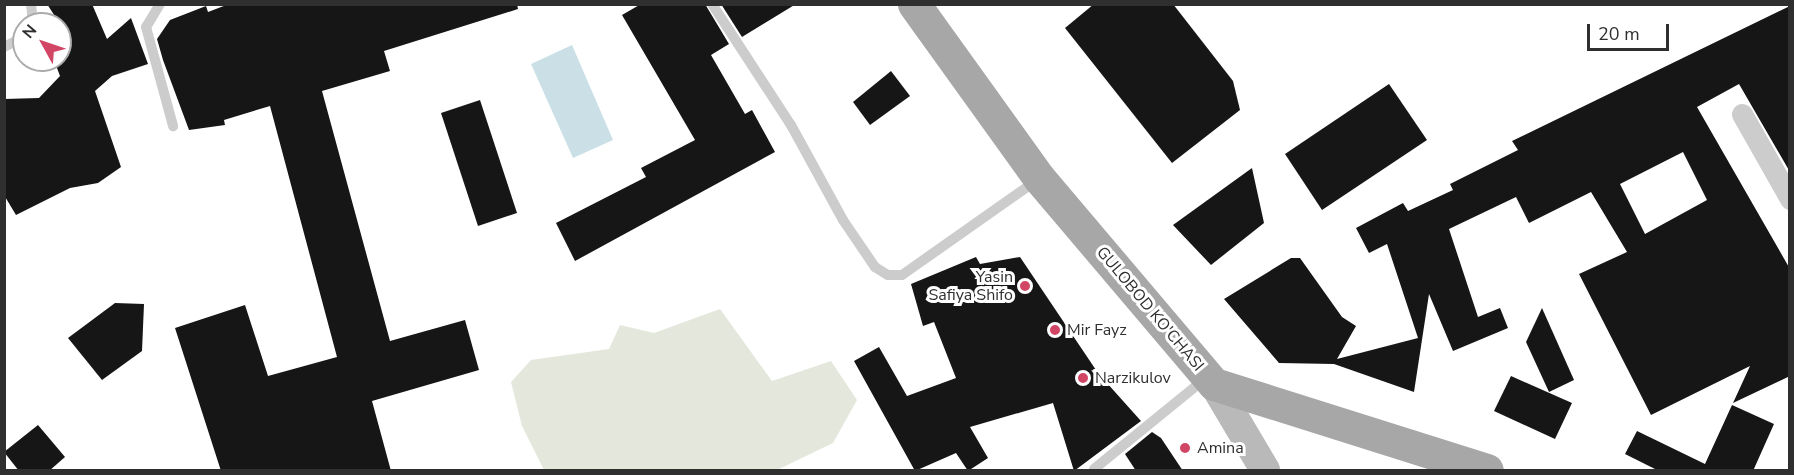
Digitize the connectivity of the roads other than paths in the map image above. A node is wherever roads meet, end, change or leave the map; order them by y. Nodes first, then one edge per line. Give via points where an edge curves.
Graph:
1 (160, 4) edge
2 (712, 4) edge
3 (914, 4) edge
4 (1742, 114) dead end
5 (173, 126) dead end
6 (1039, 178) junction
7 (1790, 199) edge
8 (1211, 380) junction
9 (1094, 469) edge
10 (1265, 471) edge
11 (1487, 471) edge

1 - 5 lane via 146,27
2 - 6 lane via 791,124 843,220 876,267 888,275 903,274
3 - 6 main road, GULOBOD KO'CHASI
4 - 7 street
6 - 8 main road, GULOBOD KO'CHASI
8 - 9 lane
8 - 10 main road
8 - 11 main road, GULOBOD KO'CHASI

